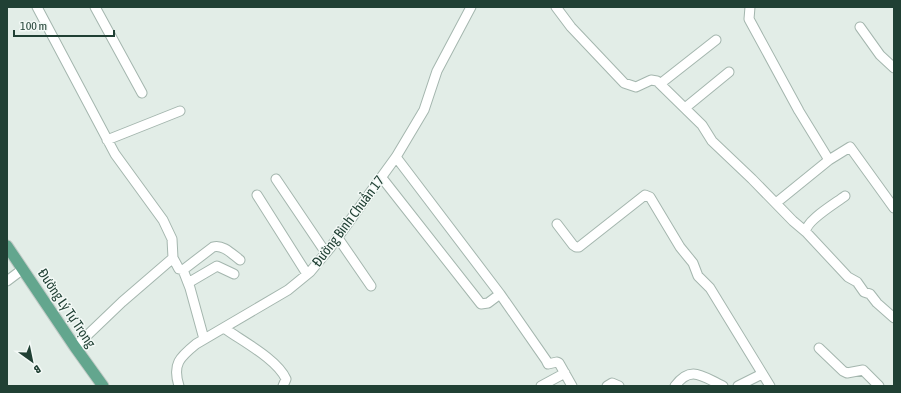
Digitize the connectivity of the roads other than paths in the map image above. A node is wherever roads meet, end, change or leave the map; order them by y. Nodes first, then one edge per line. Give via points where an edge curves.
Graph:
1 (38, 7) edge
2 (95, 7) edge
3 (472, 7) edge
4 (556, 7) edge
5 (750, 7) edge
6 (860, 27) dead end
7 (716, 40) dead end
8 (894, 68) edge
9 (729, 72) dead end
10 (660, 84) junction
11 (142, 93) dead end
12 (684, 108) junction
13 (180, 111) dead end
14 (107, 140) junction
15 (396, 157) junction
16 (830, 160) junction
17 (382, 178) junction
18 (276, 179) dead end
19 (256, 195) dead end
20 (845, 196) dead end
21 (776, 203) junction
22 (894, 208) edge
23 (556, 224) dead end
24 (806, 232) junction
25 (338, 238) junction
26 (7, 246) edge
27 (326, 253) junction
28 (174, 258) junction
29 (240, 260) dead end
30 (22, 269) junction
31 (182, 270) junction
32 (234, 274) dead end
33 (307, 274) junction
34 (7, 281) edge
35 (188, 283) junction
36 (371, 286) dead end
37 (500, 294) junction
38 (894, 318) edge
39 (224, 328) junction
40 (204, 339) junction
41 (75, 347) junction
42 (819, 348) dead end
43 (565, 373) junction
44 (762, 374) junction
45 (103, 386) edge
46 (179, 386) edge
47 (283, 386) edge
48 (541, 386) edge
49 (572, 386) edge
50 (607, 386) edge
51 (619, 386) edge
52 (675, 386) edge
53 (722, 386) edge
54 (738, 386) edge
55 (770, 386) edge
56 (879, 386) edge

1 - 14 street
2 - 11 street
3 - 15 street, Đường Bình Chuẩn 17 via 437,71 424,110
4 - 10 street via 571,27 624,83 636,87 651,80
5 - 16 street via 749,19 799,111
6 - 8 street via 880,55
7 - 10 street
9 - 12 street
10 - 12 street
12 - 21 street via 702,125 712,141
13 - 14 street
14 - 28 street via 128,174 157,209 172,239
15 - 17 street, Đường Bình Chuẩn 17
15 - 37 street
16 - 21 street
16 - 22 street via 850,146
17 - 25 street, Đường Bình Chuẩn 17
17 - 37 street via 481,304 488,303
18 - 27 street
19 - 33 street
20 - 24 street via 811,221
21 - 24 street
23 - 44 street via 573,245 579,247 644,195 650,197 680,247 693,262 698,276 707,283
24 - 38 street via 848,277 856,280 864,292 870,294
25 - 27 street, Đường Bình Chuẩn 17
25 - 36 street
26 - 30 main road, Đường Lý Tự Trọng
27 - 33 street, Đường Bình Chuẩn 17
28 - 31 street
28 - 41 street via 122,302
29 - 31 street via 217,246
30 - 34 street
30 - 41 main road, Đường Lý Tự Trọng
31 - 35 street
32 - 35 street via 217,266
33 - 39 street, Đường Bình Chuẩn 17 via 288,290
35 - 40 street
37 - 43 street via 548,364 557,362
39 - 40 street, Đường Bình Chuẩn 17
39 - 47 street via 269,359 283,372 286,379
40 - 46 street, Đường Bình Chuẩn 17 via 178,360 176,368
41 - 45 main road, Đường Lý Tự Trọng
42 - 56 street via 843,372 863,370
43 - 48 street
43 - 49 street
44 - 54 street
44 - 55 street
50 - 51 street via 612,383
52 - 53 street via 681,379 699,373

